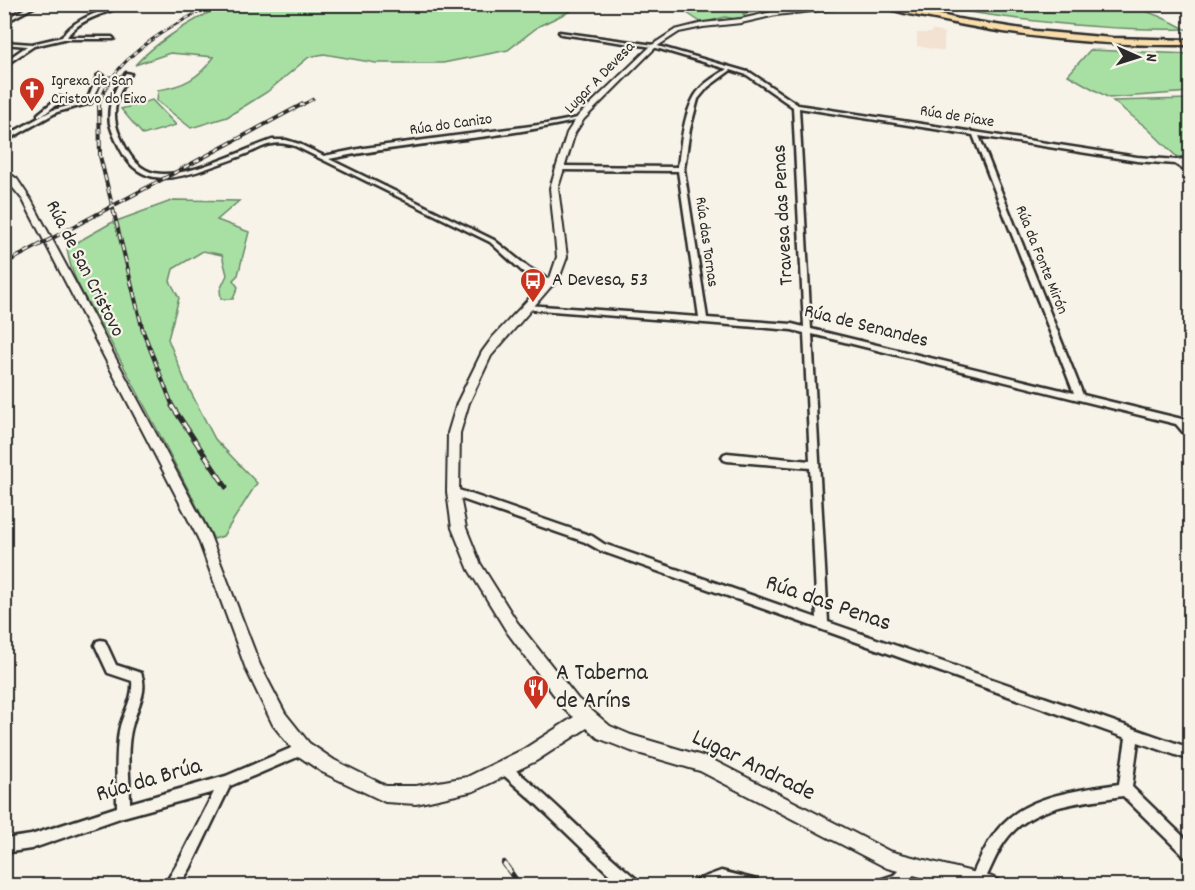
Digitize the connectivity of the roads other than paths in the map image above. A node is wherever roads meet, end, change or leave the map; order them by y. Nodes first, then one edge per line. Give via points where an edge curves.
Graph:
1 (37, 4) edge
2 (125, 4) edge
3 (874, 4) edge
4 (882, 4) edge
5 (900, 4) edge
6 (849, 6) edge
7 (4, 22) edge
8 (561, 33) dead end
9 (64, 38) junction
10 (112, 38) dead end
11 (1191, 38) edge
12 (4, 43) edge
13 (1191, 43) edge
14 (32, 45) junction
15 (654, 46) junction
16 (4, 65) edge
17 (730, 69) junction
18 (61, 98) dead end
19 (796, 106) junction
20 (582, 118) junction
21 (38, 119) junction
22 (975, 134) junction
23 (4, 140) edge
24 (324, 158) junction
25 (1191, 160) edge
26 (1177, 162) junction
27 (558, 168) junction
28 (681, 169) junction
29 (4, 172) edge
30 (1191, 172) edge
31 (550, 283) junction
32 (527, 307) junction
33 (703, 319) junction
34 (809, 331) junction
35 (1080, 397) junction
36 (1179, 421) junction
37 (1191, 424) edge
38 (1191, 435) edge
39 (727, 457) dead end
40 (815, 465) junction
41 (453, 492) junction
42 (459, 528) joint
43 (823, 625) junction
44 (101, 645) dead end
45 (586, 719) junction
46 (1133, 734) junction
47 (303, 749) junction
48 (1191, 754) edge
49 (504, 768) junction
50 (226, 782) junction
51 (1125, 789) junction
52 (123, 811) junction
53 (4, 846) edge
54 (1191, 852) edge
55 (912, 867) junction
56 (984, 883) edge
57 (171, 885) edge
58 (634, 885) edge
59 (699, 885) edge
60 (753, 885) edge
61 (881, 885) edge

1 - 7 street
2 - 9 street via 78,24
3 - 6 street, Lugar A Devesa
4 - 13 highway via 963,23 1032,33
5 - 11 highway via 1040,29
6 - 15 street, Lugar A Devesa via 703,25 677,31
8 - 15 street
9 - 10 street
9 - 14 street
12 - 14 street
14 - 16 street
15 - 17 street
15 - 20 street, Lugar A Devesa
17 - 19 street, Rúa de Piaxe via 749,74
17 - 28 street, Rúa das Tornas via 701,92 691,108
18 - 21 street
19 - 22 street, Rúa de Piaxe
19 - 34 street, Travesa das Penas
20 - 24 street, Rúa do Canizo
20 - 27 street, Lugar A Devesa via 571,133
21 - 23 street
21 - 24 street, bridge via 89,102 99,78 126,76 116,96 113,125 131,160 150,176 187,174 272,142 297,145
22 - 26 street, Rúa de Piaxe
22 - 35 street, Rúa da Fonte Mirón
24 - 31 street via 492,241 526,270
25 - 26 street, Rúa de Piaxe
26 - 30 street
27 - 28 street
27 - 31 street, Lugar A Devesa via 554,193 562,258
28 - 33 street, Rúa das Tornas
29 - 47 street, Rúa de San Cristovo via 27,200 204,537 254,669 279,719
31 - 32 street, Lugar A Devesa
32 - 33 street, Rúa de Senandes
32 - 41 street, Lugar A Devesa via 486,355 463,403 454,433
33 - 34 street, Rúa de Senandes
34 - 35 street, Rúa de Senandes
34 - 40 street, Travesa das Penas
35 - 36 street, Rúa de Senandes
36 - 37 street, Rúa de Senandes
36 - 38 street
39 - 40 street
40 - 43 street, Travesa das Penas
41 - 42 street, Lugar A Devesa
41 - 43 street, Rúa das Penas
42 - 45 street, Lugar Andrade via 474,566 498,607
43 - 46 street, Rúa das Penas
44 - 52 street via 112,669 137,677 140,685 125,730
45 - 49 street, Rúa de San Cristovo
45 - 55 street, Lugar Andrade via 623,740 703,764 875,854
46 - 48 street, Rúa das Penas
46 - 51 street
47 - 49 street, Rúa de San Cristovo via 385,794 416,795 468,784
47 - 50 street, Rúa da Brúa
49 - 58 street via 604,863
50 - 52 street, Rúa da Brúa
50 - 57 street
51 - 54 street
51 - 56 street via 1062,801 1018,819 1005,831
52 - 53 street, Rúa da Brúa via 32,842
55 - 56 street, Lugar Andrade
55 - 61 street via 898,880
59 - 60 street via 722,878

